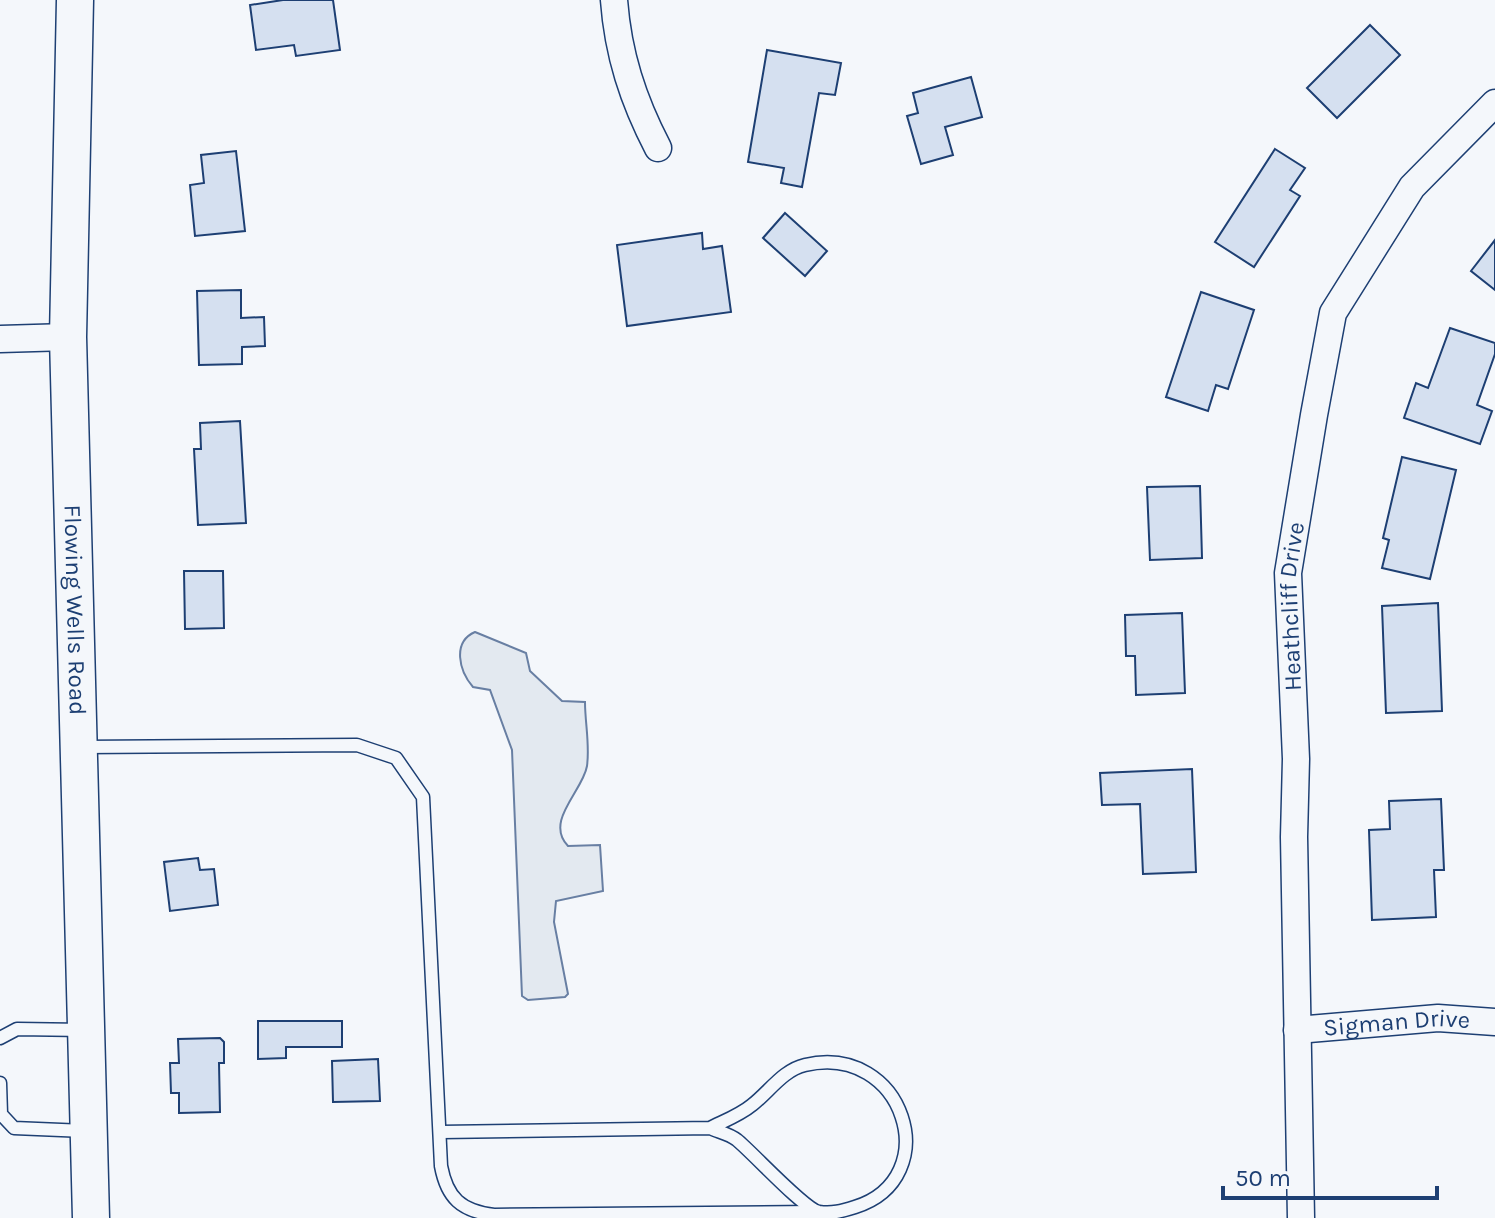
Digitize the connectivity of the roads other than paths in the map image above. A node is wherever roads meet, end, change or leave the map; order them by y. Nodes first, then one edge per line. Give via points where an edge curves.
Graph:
1 (75, 0) edge
2 (614, 0) edge
3 (1495, 103) edge
4 (658, 148) dead end
5 (68, 337) junction
6 (0, 339) edge
7 (79, 747) junction
8 (1495, 1022) edge
9 (88, 1030) junction
10 (1297, 1030) junction
11 (0, 1038) edge
12 (0, 1083) edge
13 (710, 1128) junction
14 (88, 1131) junction
15 (441, 1132) junction
16 (815, 1215) edge
17 (91, 1218) edge
18 (1301, 1218) edge

1 - 5 main road, Flowing Wells Road
2 - 4 street via 617,42 637,107
3 - 10 street, Heathcliff Drive via 1412,187 1333,313 1288,573 1296,759
5 - 6 street
5 - 7 main road, Flowing Wells Road
7 - 9 main road, Flowing Wells Road
7 - 15 lane via 357,745 396,758 423,797
8 - 10 street, Sigman Drive via 1438,1018
9 - 11 lane via 17,1029
9 - 14 main road, Flowing Wells Road
10 - 18 street, Heathcliff Drive
12 - 14 lane via 1,1114 14,1128
13 - 15 lane
13 - 16 lane via 735,1138
13 - 16 lane via 753,1105 776,1081 803,1065 842,1063 884,1084 905,1133 905,1157 893,1180 871,1202
14 - 17 main road, Flowing Wells Road
15 - 16 lane via 446,1189 459,1205 477,1213

